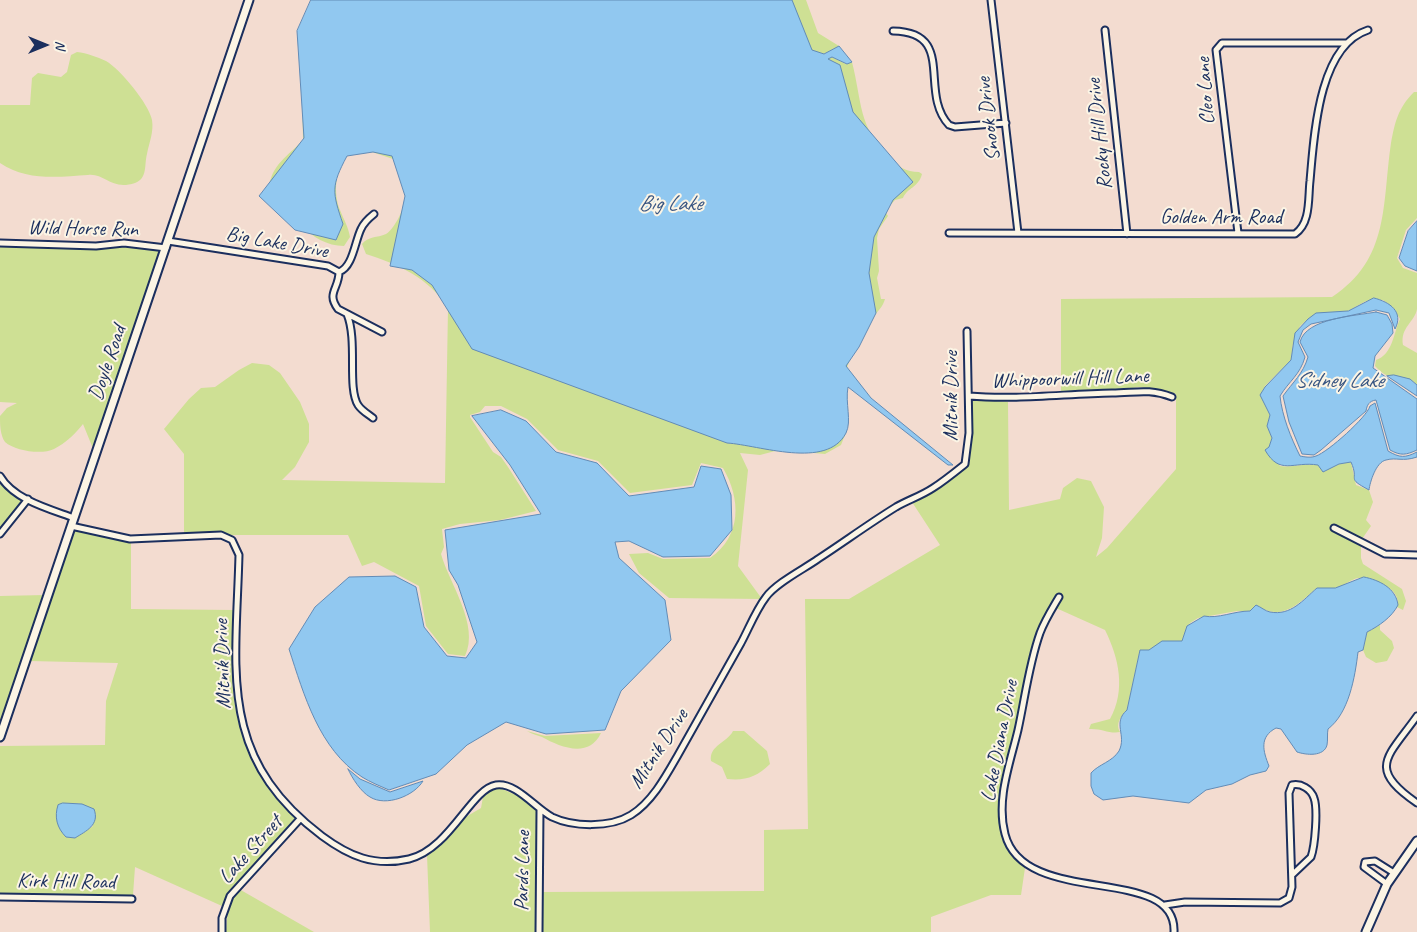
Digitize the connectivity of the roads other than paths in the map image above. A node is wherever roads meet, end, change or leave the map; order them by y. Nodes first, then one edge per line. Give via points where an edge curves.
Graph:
1 (249, 0) edge
2 (991, 0) edge
3 (1104, 30) dead end
4 (1368, 30) dead end
5 (893, 31) dead end
6 (1347, 43) junction
7 (1006, 124) junction
8 (374, 214) dead end
9 (949, 233) dead end
10 (1018, 233) junction
11 (1238, 233) junction
12 (1127, 234) junction
13 (0, 243) edge
14 (167, 245) junction
15 (339, 272) junction
16 (347, 314) junction
17 (382, 332) dead end
18 (967, 332) dead end
19 (969, 396) junction
20 (1172, 397) dead end
21 (373, 418) dead end
22 (0, 476) edge
23 (28, 499) junction
24 (74, 518) junction
25 (72, 526) junction
26 (1334, 528) dead end
27 (0, 534) edge
28 (1417, 555) edge
29 (1059, 596) dead end
30 (1417, 716) edge
31 (0, 737) edge
32 (1417, 803) edge
33 (540, 810) junction
34 (300, 819) junction
35 (1417, 841) edge
36 (1394, 873) junction
37 (1292, 875) junction
38 (1387, 884) junction
39 (0, 897) edge
40 (132, 899) dead end
41 (1165, 905) junction
42 (222, 932) edge
43 (539, 932) edge
44 (1174, 932) edge
45 (1366, 932) edge

1 - 14 main road, Doyle Road
2 - 7 street, Snook Drive
3 - 12 street, Rocky Hill Drive
4 - 6 street, Golden Arm Road
5 - 7 street via 907,31 922,37 929,45 938,108 949,125
6 - 11 street, Golden Arm Road via 1335,60 1316,121 1307,213 1302,230 1295,234
6 - 11 street, Cleo Lane via 1222,43 1216,50
7 - 10 street, Snook Drive
8 - 15 street, Big Lake Drive via 362,226 345,269
9 - 10 street, Golden Arm Road
10 - 12 street, Golden Arm Road
11 - 12 street, Golden Arm Road
13 - 14 street, Wild Horse Run
14 - 15 street, Big Lake Drive via 328,266
14 - 24 main road, Doyle Road
15 - 16 street via 332,299 338,309
16 - 17 street
16 - 21 street via 353,331 354,394 362,410
18 - 19 street, Mitnik Drive
19 - 20 street, Whippoorwill Hill Lane via 1007,399 1138,390
19 - 33 street, Mitnik Drive via 969,441 965,464 931,490 897,507 767,595 663,781 639,809 630,816 597,824 564,821
22 - 23 street via 4,483
23 - 24 street
23 - 27 street
24 - 25 main road, Doyle Road
25 - 31 main road, Doyle Road
25 - 34 street, Mitnik Drive via 130,539 221,535 232,540 239,555 236,676 240,715 245,735 268,781
26 - 28 street via 1386,554
29 - 41 street, Lake Diana Drive via 1039,635 1002,796 1006,835 1026,864 1049,876 1147,895
30 - 32 street via 1387,760 1386,770 1391,782
33 - 34 street, Mitnik Drive via 514,790 496,785 478,797 442,841 420,856 389,862 365,861 353,856
33 - 43 street, Pards Lane
34 - 42 street, Lake Street via 230,896 222,918
35 - 36 main road
36 - 38 main road
36 - 38 street via 1375,861 1364,862 1367,871
37 - 37 street via 1289,793 1295,784 1307,788 1312,794 1315,813 1312,854
37 - 41 street via 1291,895 1280,902
38 - 45 main road
39 - 40 street, Kirk Hill Road
41 - 44 street via 1172,915

